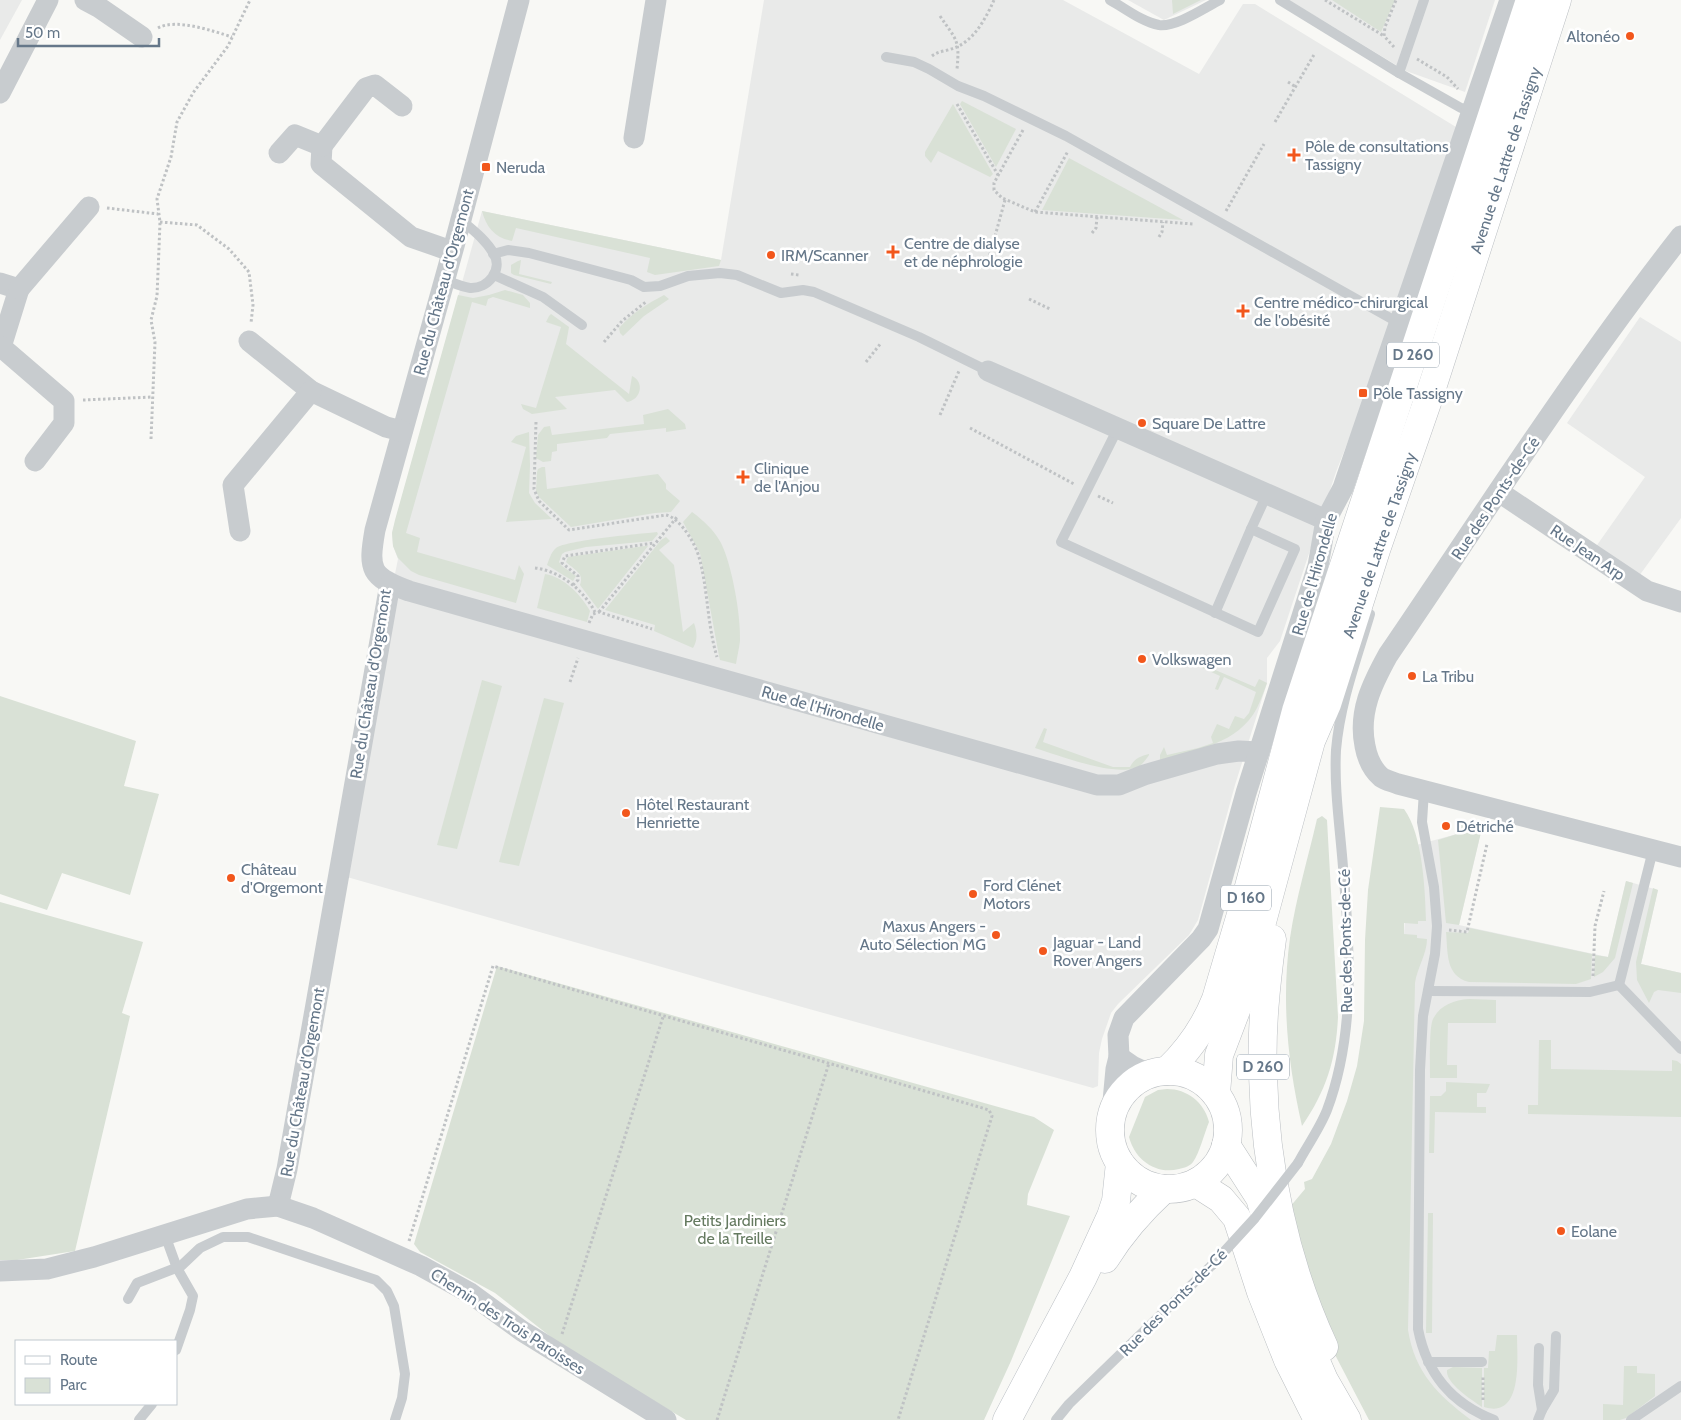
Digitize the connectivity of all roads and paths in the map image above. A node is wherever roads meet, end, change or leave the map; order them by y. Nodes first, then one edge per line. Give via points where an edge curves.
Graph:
1 (48, 0) edge
2 (85, 0) edge
3 (250, 0) edge
4 (519, 0) edge
5 (656, 0) edge
6 (994, 0) edge
7 (1220, 0) edge
8 (1280, 0) edge
9 (1325, 0) edge
10 (1424, 0) edge
11 (1510, 0) edge
12 (1530, 0) edge
13 (1557, 0) edge
14 (1116, 1) edge
15 (940, 16) dead end
16 (1384, 36) dead end
17 (142, 37) joint
18 (232, 37) junction
19 (958, 46) junction
20 (1315, 53) dead end
21 (886, 57) dead end
22 (930, 58) dead end
23 (956, 73) dead end
24 (1399, 73) junction
25 (1288, 82) dead end
26 (1296, 86) junction
27 (0, 93) edge
28 (957, 104) dead end
29 (402, 106) dead end
30 (1472, 110) junction
31 (1275, 122) dead end
32 (1025, 128) dead end
33 (634, 138) dead end
34 (1264, 144) dead end
35 (322, 146) junction
36 (1068, 151) dead end
37 (279, 153) dead end
38 (1339, 174) dead end
39 (998, 176) junction
40 (1344, 176) dead end
41 (1005, 200) junction
42 (89, 207) joint
43 (1035, 212) junction
44 (1224, 213) dead end
45 (158, 214) junction
46 (1097, 217) junction
47 (460, 219) junction
48 (160, 222) junction
49 (1163, 222) junction
50 (1194, 224) dead end
51 (1092, 233) dead end
52 (1159, 236) dead end
53 (1681, 236) edge
54 (451, 251) junction
55 (494, 254) junction
56 (987, 265) dead end
57 (494, 276) junction
58 (443, 279) junction
59 (10, 286) edge
60 (652, 299) dead end
61 (1029, 299) dead end
62 (1050, 309) dead end
63 (1399, 323) junction
64 (582, 324) dead end
65 (249, 341) joint
66 (604, 342) dead end
67 (881, 343) dead end
68 (1, 347) edge
69 (964, 359) junction
70 (866, 362) dead end
71 (988, 371) joint
72 (311, 391) junction
73 (152, 397) junction
74 (1429, 397) junction
75 (64, 401) junction
76 (940, 415) dead end
77 (536, 422) dead end
78 (970, 428) dead end
79 (1118, 428) junction
80 (402, 431) junction
81 (150, 439) dead end
82 (35, 461) dead end
83 (1087, 490) junction
84 (1499, 492) junction
85 (1267, 494) junction
86 (1113, 503) dead end
87 (676, 518) junction
88 (1326, 520) junction
89 (240, 530) dead end
90 (1251, 530) junction
91 (654, 543) junction
92 (1388, 549) dead end
93 (536, 568) dead end
94 (390, 584) junction
95 (573, 585) junction
96 (1681, 602) edge
97 (1372, 606) dead end
98 (597, 612) junction
99 (1215, 613) junction
100 (586, 628) dead end
101 (652, 629) dead end
102 (581, 650) dead end
103 (719, 666) dead end
104 (570, 682) dead end
105 (1327, 704) junction
106 (1296, 711) joint
107 (1259, 752) junction
108 (1424, 792) junction
109 (1487, 844) dead end
110 (1653, 850) junction
111 (1681, 857) edge
112 (1604, 891) dead end
113 (1436, 928) junction
114 (1619, 985) junction
115 (1428, 991) junction
116 (1593, 991) junction
117 (663, 1017) junction
118 (1681, 1049) edge
119 (1119, 1056) junction
120 (829, 1063) junction
121 (1158, 1072) junction
122 (1216, 1094) junction
123 (1112, 1112) junction
124 (1226, 1145) junction
125 (1120, 1163) junction
126 (1196, 1183) junction
127 (1164, 1189) junction
128 (278, 1206) junction
129 (165, 1235) junction
130 (404, 1258) junction
131 (178, 1268) junction
132 (0, 1270) edge
133 (128, 1299) dead end
134 (1556, 1336) dead end
135 (178, 1344) edge
136 (1539, 1348) dead end
137 (554, 1351) junction
138 (1428, 1362) junction
139 (1482, 1362) joint
140 (1681, 1386) edge
141 (151, 1405) edge
142 (1542, 1410) junction
143 (1483, 1415) junction
144 (139, 1420) edge
145 (395, 1420) edge
146 (666, 1420) edge
147 (717, 1420) edge
148 (898, 1420) edge
149 (1007, 1420) edge
150 (1015, 1420) edge
151 (1056, 1420) edge
152 (1318, 1420) edge
153 (1347, 1420) edge
154 (1360, 1420) edge
155 (1494, 1420) edge
156 (1538, 1420) edge
157 (1632, 1420) edge

1 - 27 street
2 - 17 street
3 - 18 path
4 - 47 street, Rue du Château d'Orgemont
5 - 33 street
6 - 19 path via 982,25
7 - 14 lane via 1166,25 1149,22
8 - 24 lane
9 - 16 path
10 - 24 lane
11 - 30 street, Rue de l'Hirondelle
12 - 106 main road, Avenue de Lattre de Tassigny / D 260
13 - 74 main road, Avenue de Lattre de Tassigny / D 260
15 - 19 path
17 - 18 path via 164,24 196,26
18 - 45 path via 177,122 171,157 157,199
19 - 22 path via 935,53
19 - 23 path
20 - 26 path
21 - 63 lane via 922,66 1066,136
24 - 30 lane via 1461,108
25 - 26 path
26 - 31 path
28 - 39 path
29 - 35 street via 375,85 366,88
30 - 63 street, Rue de l'Hirondelle
32 - 39 path
34 - 44 path
35 - 37 street via 295,135
35 - 54 street via 321,164 411,237
36 - 43 path
38 - 40 path
39 - 41 path via 993,187
41 - 43 path
41 - 56 path
42 - 45 path
42 - 59 street
43 - 46 path
45 - 48 path
46 - 49 path
46 - 51 path
47 - 54 street, Rue du Château d'Orgemont
47 - 55 lane via 481,237
48 - 65 path via 197,225 229,249 249,272 253,305
48 - 73 path via 157,296 151,320 155,342
49 - 50 path
49 - 52 path
53 - 84 street, Rue des Ponts-de-Cé via 1626,307
54 - 58 street, Rue du Château d'Orgemont
55 - 57 lane via 498,263
55 - 69 lane via 508,250 529,253 631,280 644,287 660,286 688,276 737,275 781,293 803,290 828,297
57 - 58 lane via 488,283 470,288
57 - 64 lane via 544,297
58 - 80 street, Rue du Château d'Orgemont
59 - 68 street
60 - 66 path via 622,321
61 - 62 path
63 - 88 street, Rue de l'Hirondelle via 1344,488
65 - 72 street
67 - 70 path
68 - 75 street
69 - 71 lane
69 - 76 path
71 - 79 street
72 - 80 street via 386,428
72 - 89 street via 232,485
73 - 75 path
73 - 81 path
74 - 92 lane
74 - 105 main road, Avenue de Lattre de Tassigny / D 260
75 - 82 street via 64,423
77 - 87 path via 534,489 539,501 569,530 650,516
78 - 83 path
79 - 83 lane
79 - 85 street
80 - 94 street, Rue du Château d'Orgemont via 371,550 374,570
83 - 86 path
83 - 99 lane via 1061,542
84 - 96 street, Rue Jean Arp via 1647,591
84 - 108 street, Rue des Ponts-de-Cé via 1388,655 1366,704 1362,732 1368,759 1381,777
85 - 88 street
85 - 90 lane
87 - 91 path
87 - 103 path via 698,556
88 - 107 street, Rue de l'Hirondelle via 1318,566
90 - 99 lane
90 - 99 lane via 1294,549 1258,632
91 - 95 path via 565,556 562,563 578,576
91 - 98 path
93 - 95 path via 549,570
94 - 107 street, Rue de l'Hirondelle via 1097,785 1120,785 1223,753
94 - 128 street, Rue du Château d'Orgemont via 289,1160
95 - 98 path
97 - 151 lane, Rue des Ponts-de-Cé, bridge via 1342,712 1336,750 1349,990 1346,1034 1327,1111 1298,1163 1255,1218
98 - 100 path
98 - 101 path
102 - 104 path
105 - 122 main road, Avenue de Lattre de Tassigny / D 260 via 1311,741 1243,992 1219,1055
105 - 154 main road, D 260 via 1321,745 1274,928 1266,993 1262,1074 1270,1157 1289,1248 1319,1336
106 - 121 main road, D 160 via 1216,999 1199,1033 1181,1058
107 - 119 street, Rue de l'Hirondelle via 1208,929 1124,1018 1118,1035
108 - 110 street
108 - 113 lane via 1422,822 1434,887
109 - 113 path via 1467,932
110 - 111 street
110 - 114 lane
112 - 116 path via 1595,926
113 - 115 lane
114 - 116 lane
114 - 118 lane
115 - 116 lane
115 - 138 lane via 1420,1070 1418,1329
117 - 120 path
117 - 130 path via 493,966
117 - 137 path via 566,1326
119 - 121 street via 1132,1066
119 - 123 street, Rue de l'Hirondelle
120 - 147 path
120 - 148 path via 989,1110 992,1116
121 - 122 main road via 1181,1072 1194,1076
121 - 123 main road via 1132,1083
122 - 124 main road via 1227,1118
123 - 125 main road via 1110,1136
124 - 126 main road via 1213,1170
124 - 153 main road via 1260,1198 1292,1306 1324,1380
125 - 127 main road via 1142,1183
125 - 149 main road via 1111,1216 1083,1277
126 - 127 main road via 1184,1188
126 - 152 main road via 1221,1199 1237,1218 1288,1360
127 - 150 main road via 1133,1220 1107,1256
128 - 129 street, Chemin des Trois Paroisses via 247,1209
128 - 130 street, Chemin des Trois Paroisses
129 - 131 lane
129 - 132 street, Chemin des Trois Paroisses via 47,1269
130 - 137 street, Chemin des Trois Paroisses via 470,1293
131 - 133 lane via 137,1283
131 - 135 lane via 193,1296
131 - 145 lane via 200,1248 223,1237 248,1237 376,1280 387,1291 394,1306 405,1374
134 - 142 lane via 1554,1390
136 - 142 lane via 1538,1385
137 - 146 street, Chemin des Trois Paroisses
138 - 139 lane
138 - 143 lane via 1450,1393
139 - 143 path
140 - 157 lane
141 - 144 lane
142 - 156 lane
143 - 155 lane

